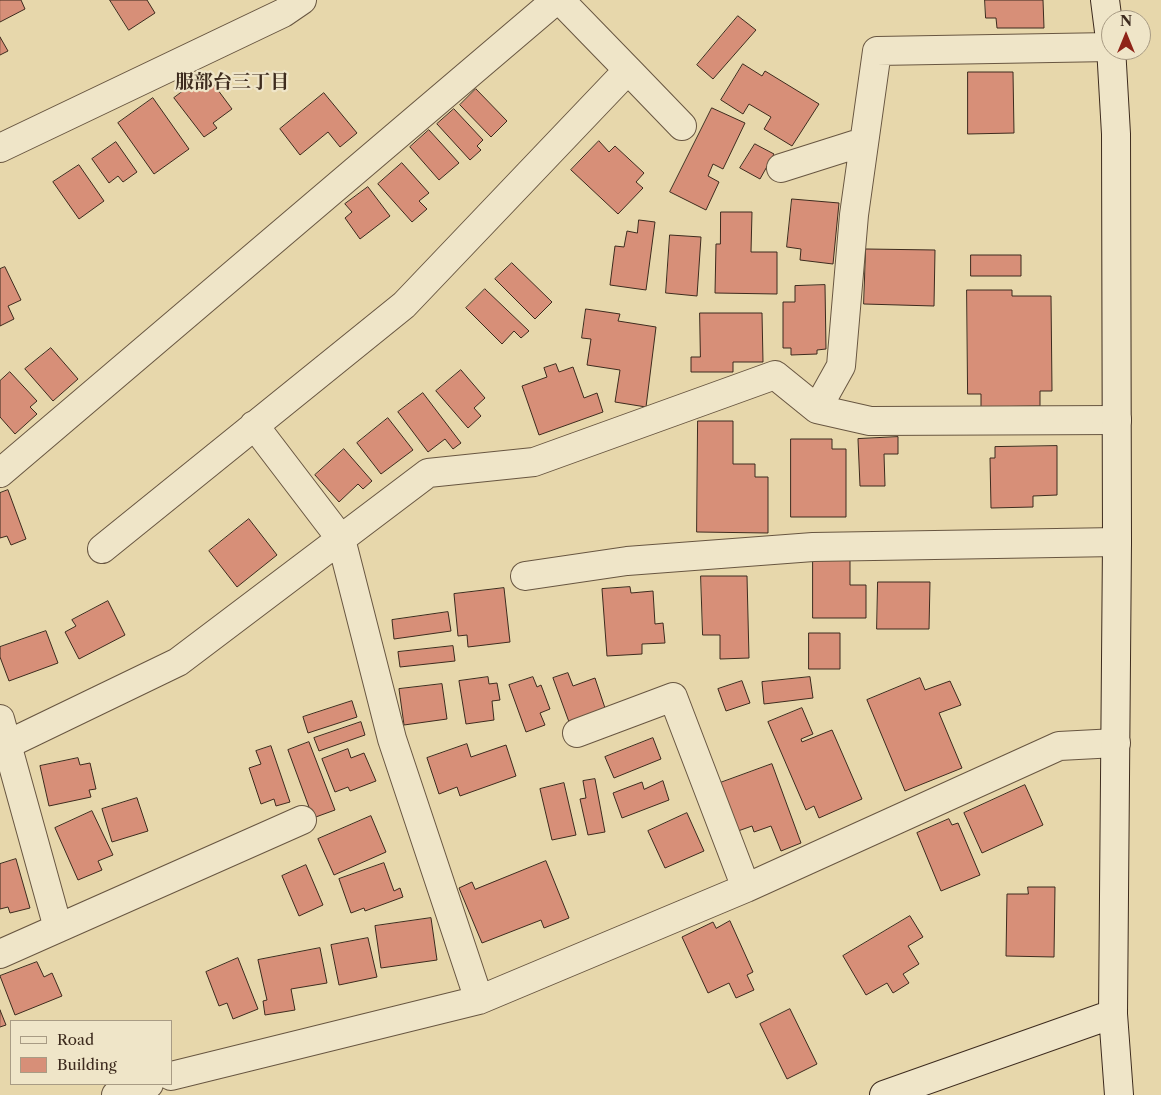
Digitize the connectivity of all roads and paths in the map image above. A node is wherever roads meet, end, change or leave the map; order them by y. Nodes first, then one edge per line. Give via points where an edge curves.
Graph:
1 (302, 0) edge
2 (556, 0) edge
3 (560, 0) edge
4 (1101, 47) edge
5 (1112, 60) edge
6 (628, 70) junction
7 (682, 126) dead end
8 (863, 142) junction
9 (0, 148) edge
10 (781, 168) dead end
11 (818, 409) junction
12 (1117, 420) junction
13 (254, 425) junction
14 (0, 472) edge
15 (341, 539) junction
16 (1117, 542) junction
17 (102, 549) dead end
18 (525, 576) dead end
19 (577, 733) dead end
20 (3, 737) edge
21 (1116, 743) junction
22 (302, 820) dead end
23 (746, 888) junction
24 (58, 928) junction
25 (0, 954) edge
26 (479, 1000) junction
27 (1113, 1014) junction
28 (172, 1076) edge
29 (146, 1085) edge
30 (116, 1095) edge
31 (884, 1095) edge
32 (1119, 1095) edge

1 - 9 street via 283,13
2 - 14 street
3 - 6 street
4 - 8 street via 877,50
5 - 12 street via 1116,134
6 - 7 street
6 - 13 street via 404,305
8 - 10 street
8 - 11 street via 841,366
11 - 12 street via 870,421
11 - 15 street via 775,375 534,462 428,473
12 - 16 street
13 - 15 street
13 - 17 street
15 - 20 street via 178,662
15 - 26 street via 392,740
16 - 18 street via 812,547 627,561
16 - 21 street
19 - 23 street via 673,697
20 - 24 street
21 - 23 street via 1059,746
21 - 27 street
22 - 24 street
23 - 26 street
24 - 25 street
26 - 28 street
27 - 31 street
27 - 32 street
29 - 30 street

